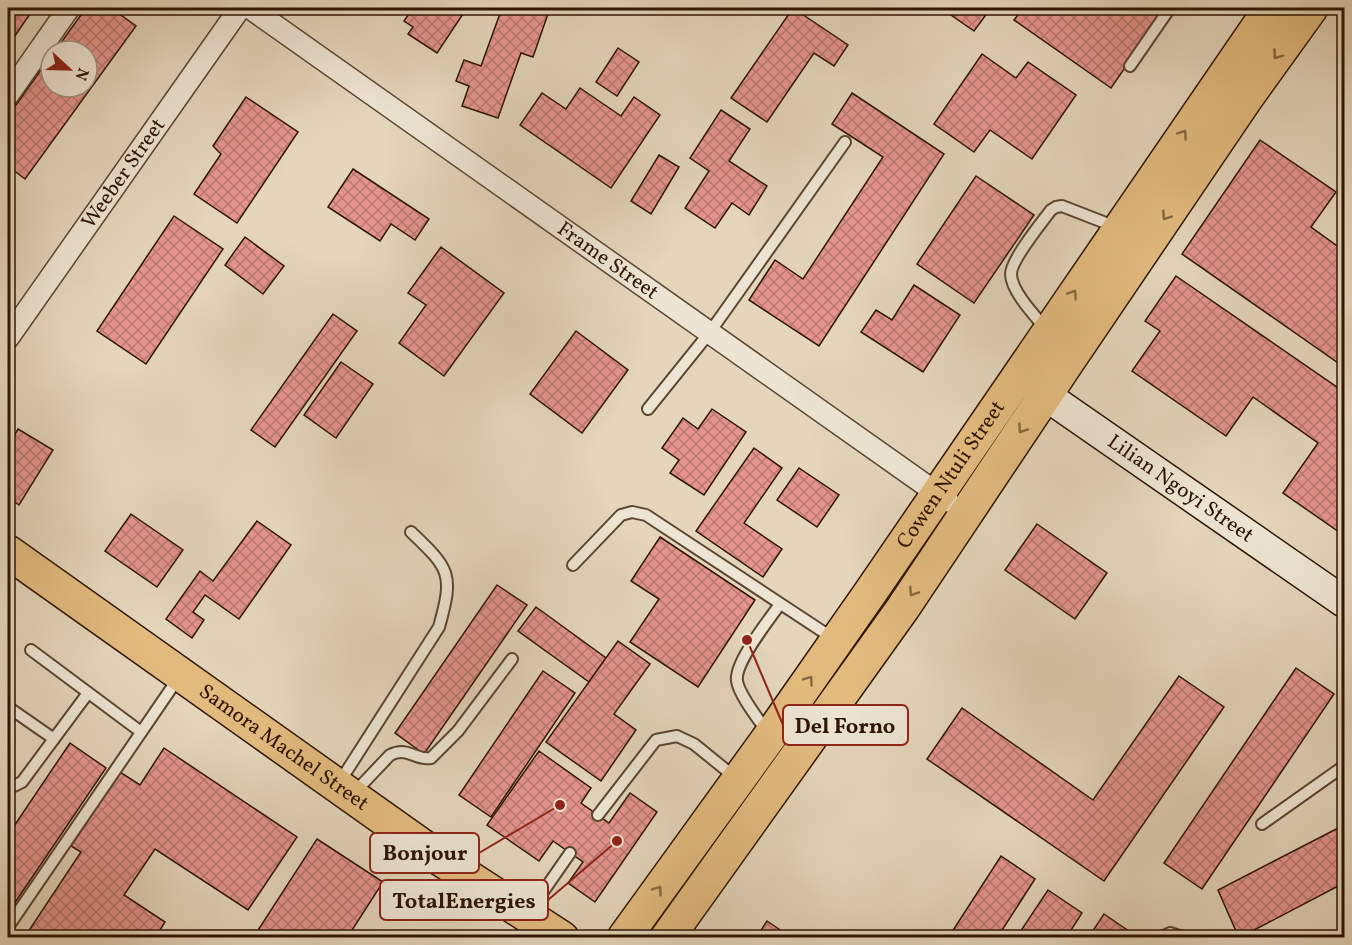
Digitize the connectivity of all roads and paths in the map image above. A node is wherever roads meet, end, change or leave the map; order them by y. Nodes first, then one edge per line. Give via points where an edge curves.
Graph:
1 (69, 8) edge
2 (240, 8) edge
3 (250, 8) edge
4 (1170, 8) edge
5 (1271, 8) edge
6 (1300, 11) edge
7 (1130, 66) dead end
8 (8, 95) edge
9 (845, 142) dead end
10 (1119, 228) junction
11 (710, 332) junction
12 (1048, 332) junction
13 (8, 338) edge
14 (1017, 376) junction
15 (1045, 395) junction
16 (648, 409) dead end
17 (938, 494) junction
18 (965, 513) junction
19 (411, 532) dead end
20 (8, 552) edge
21 (573, 565) dead end
22 (1344, 602) edge
23 (780, 604) junction
24 (836, 640) junction
25 (31, 650) dead end
26 (512, 659) dead end
27 (180, 674) junction
28 (88, 693) junction
29 (8, 707) edge
30 (141, 732) junction
31 (770, 736) junction
32 (54, 739) junction
33 (1344, 766) edge
34 (8, 784) edge
35 (344, 790) junction
36 (752, 790) junction
37 (598, 815) dead end
38 (1262, 824) dead end
39 (570, 853) dead end
40 (527, 915) junction
41 (8, 927) edge
42 (562, 938) edge
43 (624, 938) edge
44 (668, 938) edge
45 (1159, 938) edge
46 (1186, 938) edge

1 - 8 street
2 - 13 street, Weeber Street
3 - 11 street, Frame Street
4 - 7 lane
10 -> 5 main road, Cowen Ntuli Street
6 -> 15 main road, Cowen Ntuli Street via 1247,97
9 - 11 lane
12 -> 10 main road, Cowen Ntuli Street
10 - 12 lane via 1056,207 1014,262 1013,282
11 - 16 lane
11 - 17 street, Frame Street
12 - 14 main road, Cowen Ntuli Street
14 - 15 main road, Lilian Ngoyi Street
14 - 17 main road, Cowen Ntuli Street
15 -> 18 main road, Cowen Ntuli Street
15 - 22 main road, Lilian Ngoyi Street
17 - 18 street, Frame Street
17 - 24 main road, Cowen Ntuli Street
18 -> 36 main road, Cowen Ntuli Street via 903,608
19 - 35 lane via 440,560 448,583 439,627
20 - 27 main road, Samora Machel Street
21 - 23 lane via 621,515 646,515
23 - 24 lane
23 - 31 lane via 739,666 736,680
31 -> 24 main road, Cowen Ntuli Street
25 - 28 lane
26 - 35 lane via 458,731 431,758 398,752
27 - 30 lane
27 - 35 main road, Samora Machel Street
28 - 30 lane
28 - 32 lane
29 - 32 lane
30 - 41 lane
31 - 36 main road, Cowen Ntuli Street
32 - 34 lane via 19,785
33 - 38 lane
35 - 40 main road, Samora Machel Street
36 - 37 lane via 694,744 677,736 657,740
43 -> 36 main road, Cowen Ntuli Street
36 - 44 main road, Cowen Ntuli Street
39 - 40 lane
40 - 42 main road, Samora Machel Street
45 - 46 lane via 1170,933

